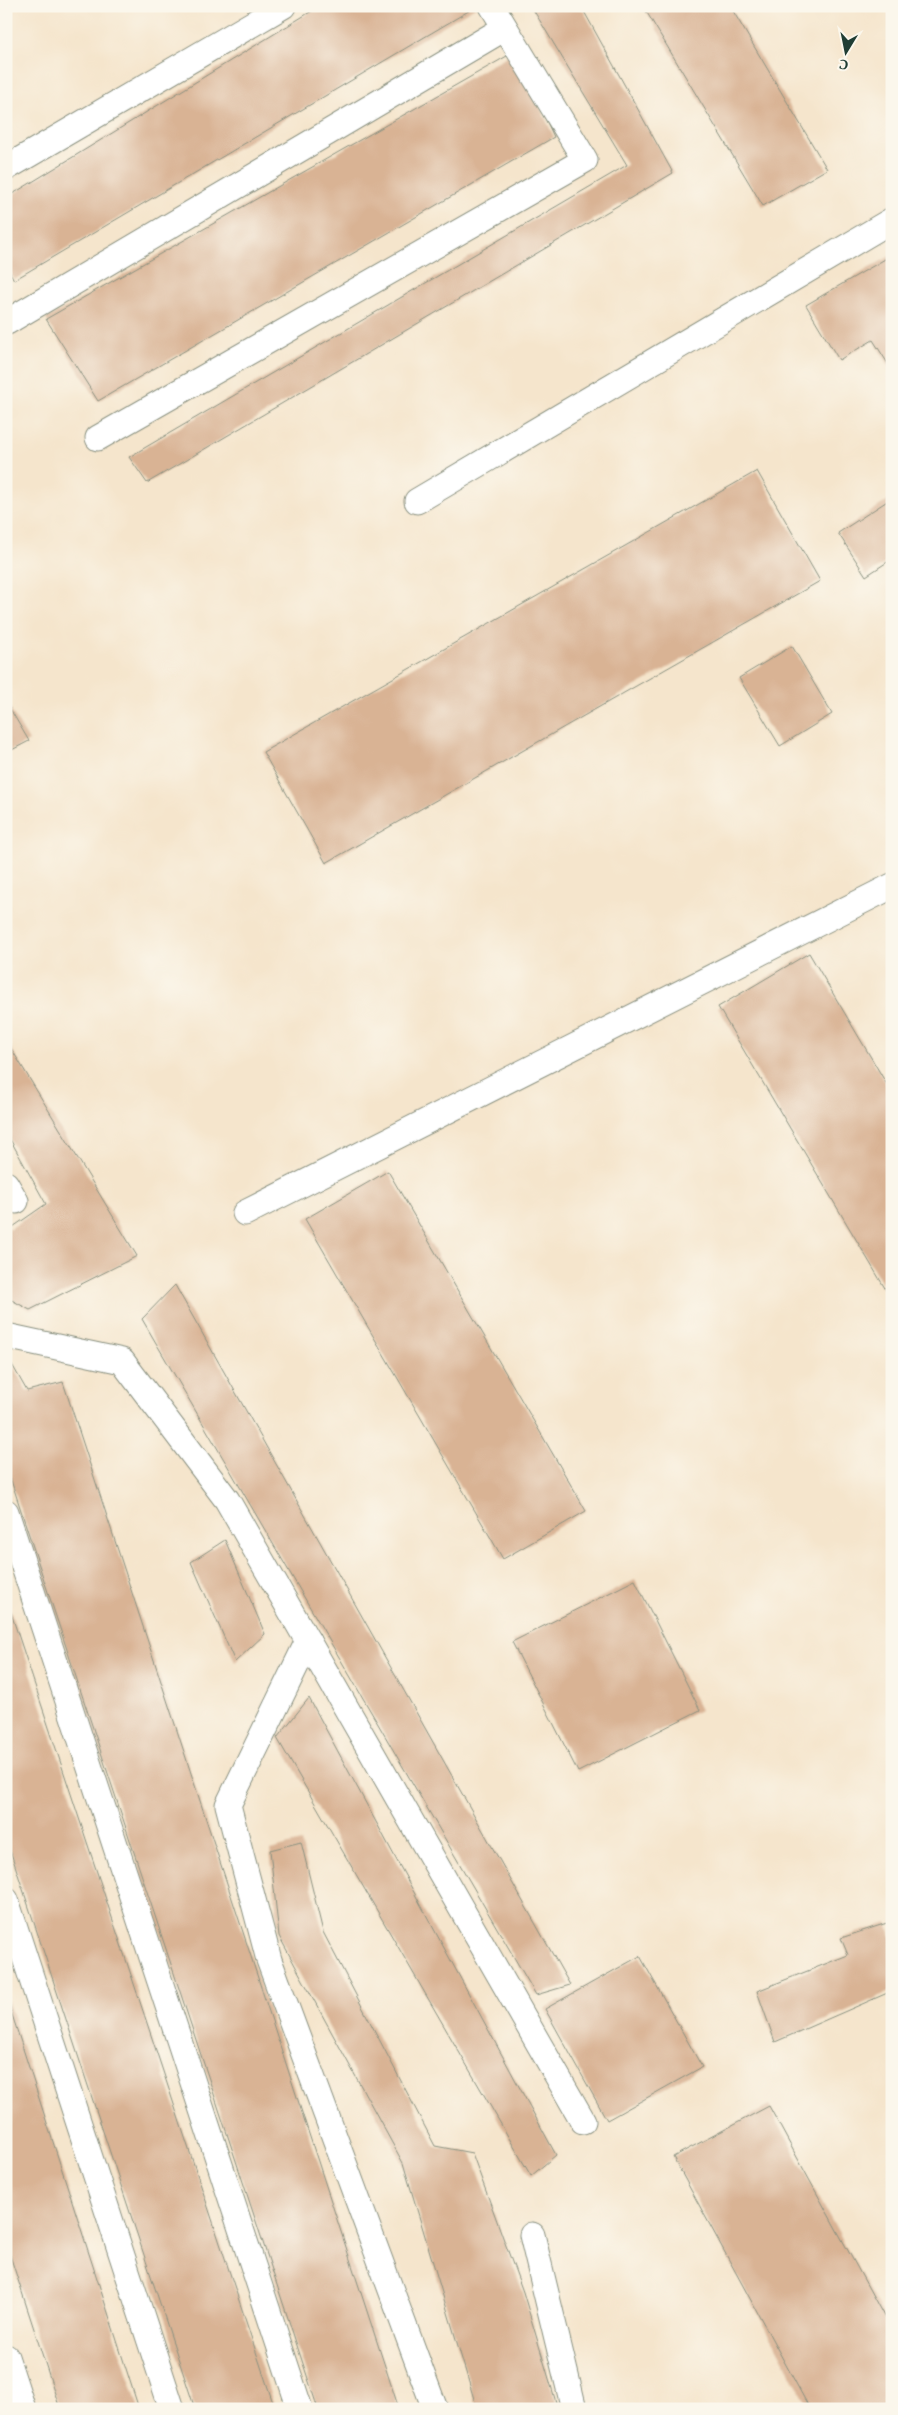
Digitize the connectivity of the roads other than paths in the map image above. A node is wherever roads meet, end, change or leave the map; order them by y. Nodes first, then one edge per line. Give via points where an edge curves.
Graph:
1 (283, 6) edge
2 (492, 6) edge
3 (505, 28) junction
4 (6, 168) edge
5 (892, 220) edge
6 (7, 322) edge
7 (98, 438) dead end
8 (417, 501) dead end
9 (892, 886) edge
10 (245, 1213) dead end
11 (6, 1336) edge
12 (6, 1512) edge
13 (308, 1642) junction
14 (6, 1900) edge
15 (583, 2121) dead end
16 (532, 2235) dead end
17 (6, 2357) edge
18 (22, 2409) edge
19 (172, 2409) edge
20 (300, 2409) edge
21 (435, 2409) edge
22 (574, 2409) edge

1 - 4 lane
2 - 3 lane
3 - 6 lane
3 - 7 lane via 585,160
5 - 8 lane
9 - 10 lane
11 - 13 lane via 122,1361 227,1500
12 - 20 lane
13 - 15 lane
13 - 21 lane via 228,1804 269,1960
14 - 19 lane
16 - 22 lane
17 - 18 lane

